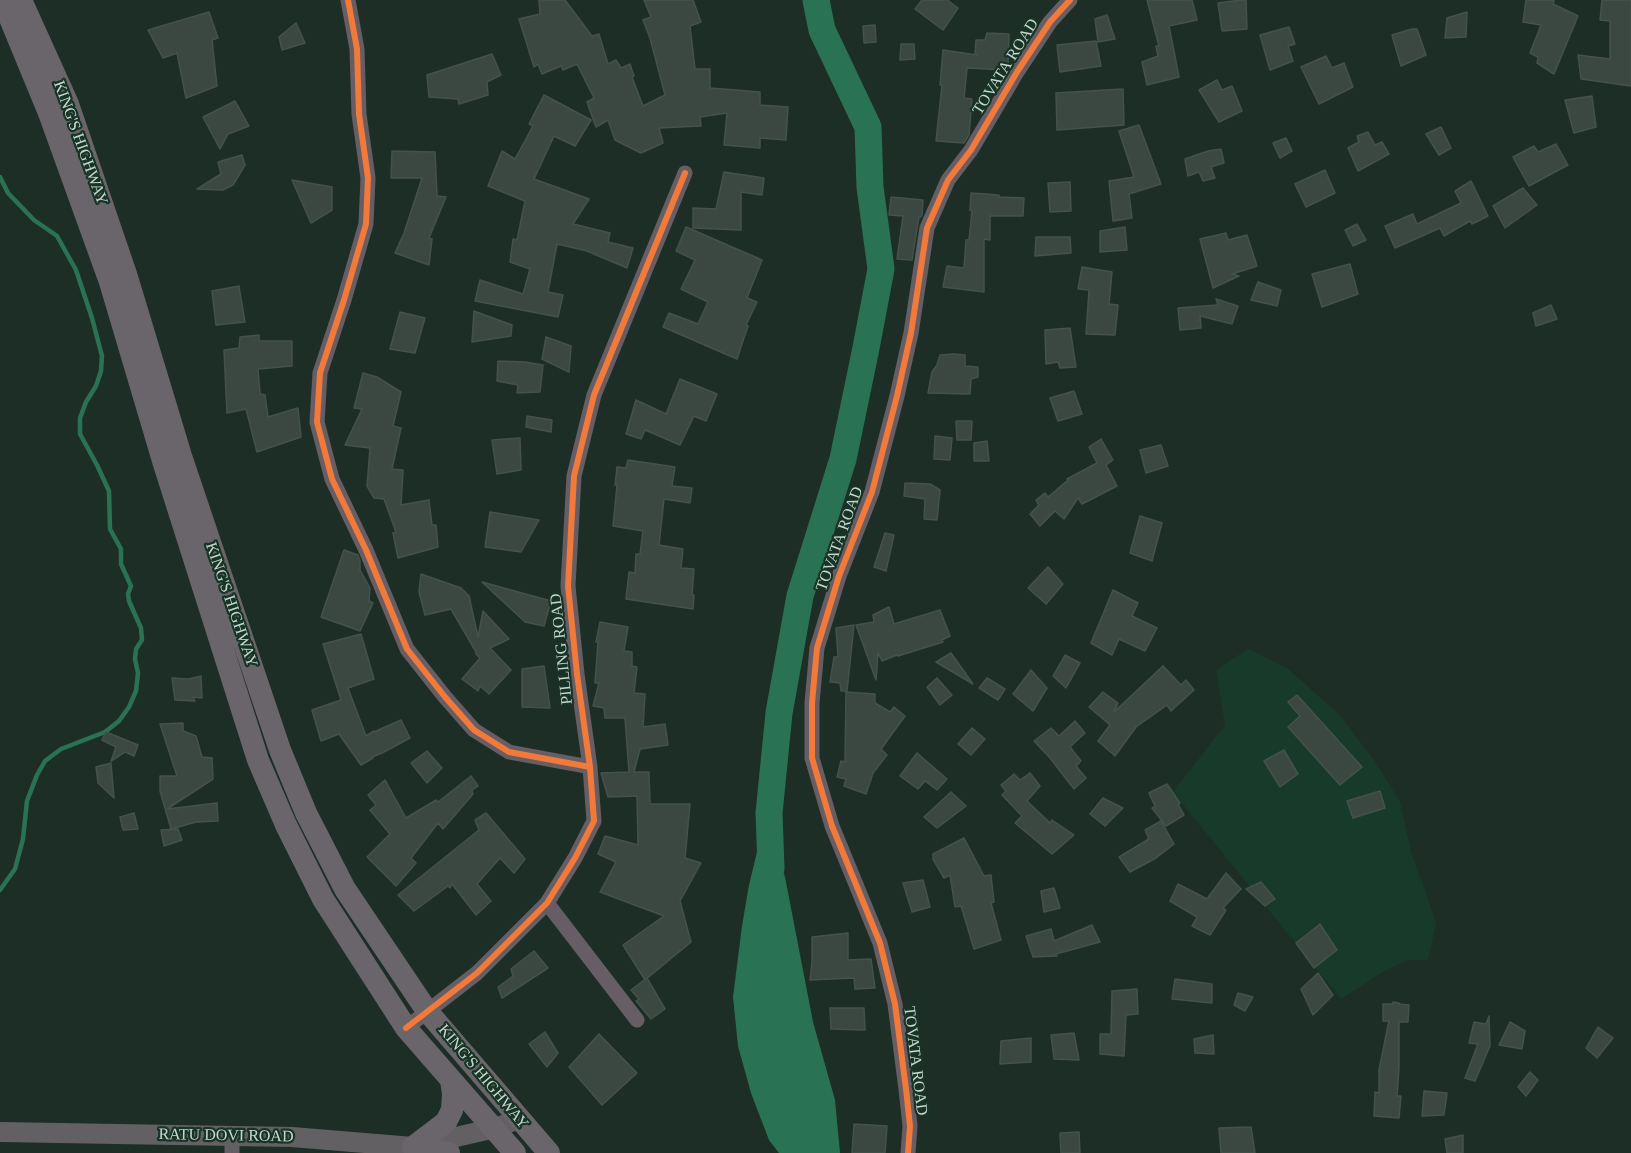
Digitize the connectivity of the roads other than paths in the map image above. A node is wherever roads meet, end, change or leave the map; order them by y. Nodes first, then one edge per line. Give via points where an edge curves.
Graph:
1 (0, 0) edge
2 (21, 0) edge
3 (348, 0) edge
4 (1070, 0) edge
5 (685, 173) dead end
6 (590, 767) junction
7 (547, 903) junction
8 (427, 1011) junction
9 (638, 1020) dead end
10 (406, 1028) junction
11 (451, 1080) junction
12 (519, 1119) junction
13 (495, 1128) junction
14 (0, 1132) edge
15 (232, 1145) edge
16 (413, 1147) junction
17 (448, 1153) edge
18 (515, 1153) edge
19 (549, 1153) edge
20 (908, 1153) edge

1 - 10 highway, KING'S HIGHWAY via 49,113 110,282 258,760 323,899
2 - 8 highway, KING'S HIGHWAY via 71,114 280,750 306,813 345,889
3 - 6 street via 357,50 359,114 368,178 366,224 320,373 317,422 332,479 407,649 474,730 509,752
4 - 20 street, TOVATA ROAD via 1050,21 971,150 948,180 927,228 911,333 872,492 839,576 817,648 812,758 832,826 880,943 895,1004 910,1126
5 - 6 street, PILLING ROAD via 594,395 574,476 568,586
6 - 7 street, PILLING ROAD via 594,821
7 - 8 street, PILLING ROAD via 477,974
7 - 9 street
8 - 10 street, PILLING ROAD
8 - 12 highway, KING'S HIGHWAY
10 - 11 highway, KING'S HIGHWAY
11 - 13 highway, KING'S HIGHWAY
11 - 16 highway via 452,1110 446,1122
12 - 13 main road, RATU DOVI ROAD
12 - 19 highway, KING'S HIGHWAY
13 - 16 main road, RATU DOVI ROAD
13 - 18 highway, KING'S HIGHWAY
14 - 15 main road, RATU DOVI ROAD
15 - 16 main road, RATU DOVI ROAD via 292,1137
16 - 17 highway

